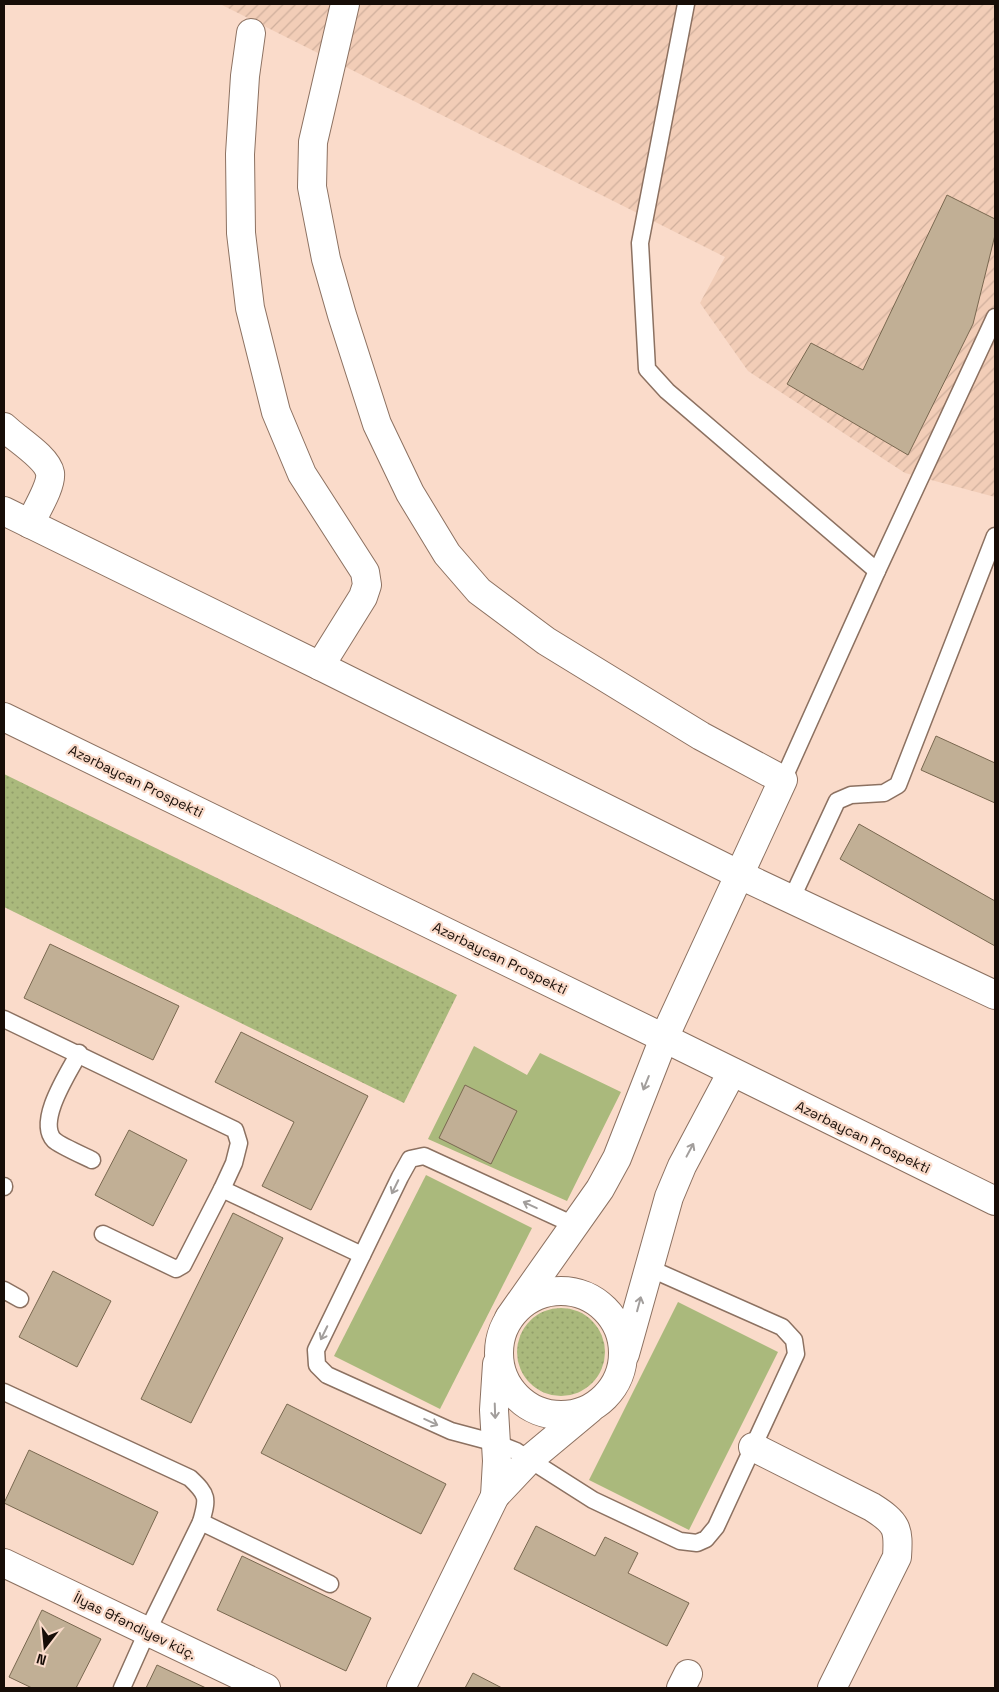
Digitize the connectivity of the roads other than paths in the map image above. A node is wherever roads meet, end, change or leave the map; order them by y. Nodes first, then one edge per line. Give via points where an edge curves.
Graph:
1 (346, 4) edge
2 (686, 4) edge
3 (251, 33) dead end
4 (995, 317) edge
5 (4, 427) edge
6 (4, 511) edge
7 (30, 524) junction
8 (995, 536) edge
9 (877, 571) junction
10 (320, 666) junction
11 (4, 717) edge
12 (783, 780) junction
13 (740, 875) junction
14 (791, 900) junction
15 (995, 995) edge
16 (4, 1021) edge
17 (664, 1038) junction
18 (79, 1053) junction
19 (732, 1072) junction
20 (92, 1160) dead end
21 (222, 1188) junction
22 (995, 1201) edge
23 (574, 1225) junction
24 (103, 1234) dead end
25 (362, 1256) junction
26 (649, 1268) junction
27 (4, 1290) edge
28 (20, 1299) dead end
29 (509, 1318) junction
30 (499, 1345) junction
31 (621, 1368) junction
32 (4, 1392) edge
33 (598, 1403) junction
34 (496, 1443) junction
35 (753, 1447) junction
36 (530, 1459) junction
37 (495, 1496) junction
38 (201, 1522) junction
39 (4, 1563) edge
40 (330, 1584) dead end
41 (147, 1632) junction
42 (836, 1687) edge
43 (122, 1688) edge
44 (266, 1688) edge
45 (401, 1688) edge

1 - 12 street via 313,142 312,187 326,260 342,315 377,424 410,493 447,554 479,591 546,641 701,736
2 - 9 lane via 640,243 647,369 667,391
3 - 10 street via 244,76 240,154 240,233 250,308 276,412 302,474 364,572 367,585 363,597
4 - 9 lane
5 - 7 street via 41,458 50,473 48,486
6 - 7 street
7 - 10 street
8 - 14 lane via 898,785 884,793 851,795 837,801
9 - 12 lane
10 - 13 street
11 - 17 street, Azərbaycan Prospekti
12 - 13 street
13 - 14 street
13 - 17 street
14 - 15 street
16 - 18 lane
17 - 19 street, Azərbaycan Prospekti
17 -> 23 street via 617,1158
18 - 20 lane via 50,1111 48,1127 54,1140
18 - 21 lane via 234,1130 239,1144
19 - 22 street, Azərbaycan Prospekti
26 -> 19 street via 672,1189
21 - 24 lane via 183,1265 176,1269
21 - 25 lane
23 -> 25 lane via 424,1156 410,1159
23 - 29 street
25 -> 34 lane via 316,1350 317,1366 327,1375 451,1431
31 -> 26 street
26 - 35 lane via 782,1327 794,1340 796,1354
27 - 28 lane
29 - 30 street
29 - 31 street via 524,1303 543,1293 558,1291 586,1296 609,1314 617,1326 622,1339
30 - 33 street via 499,1360 508,1387 530,1406 557,1415 585,1410
30 -> 34 street via 495,1376
31 - 33 street via 608,1394
32 - 38 lane via 190,1478 204,1490 206,1506
33 - 36 street
34 - 36 lane
34 - 37 street
35 - 36 lane via 716,1527 706,1539 696,1543 680,1541 593,1500
35 - 42 street via 872,1507 890,1519 898,1537 898,1557
36 - 37 street
37 - 45 street
38 - 40 lane
38 - 41 lane
39 - 41 street, İlyas Əfəndiyev küç.
41 - 43 lane
41 - 44 street, İlyas Əfəndiyev küç.

